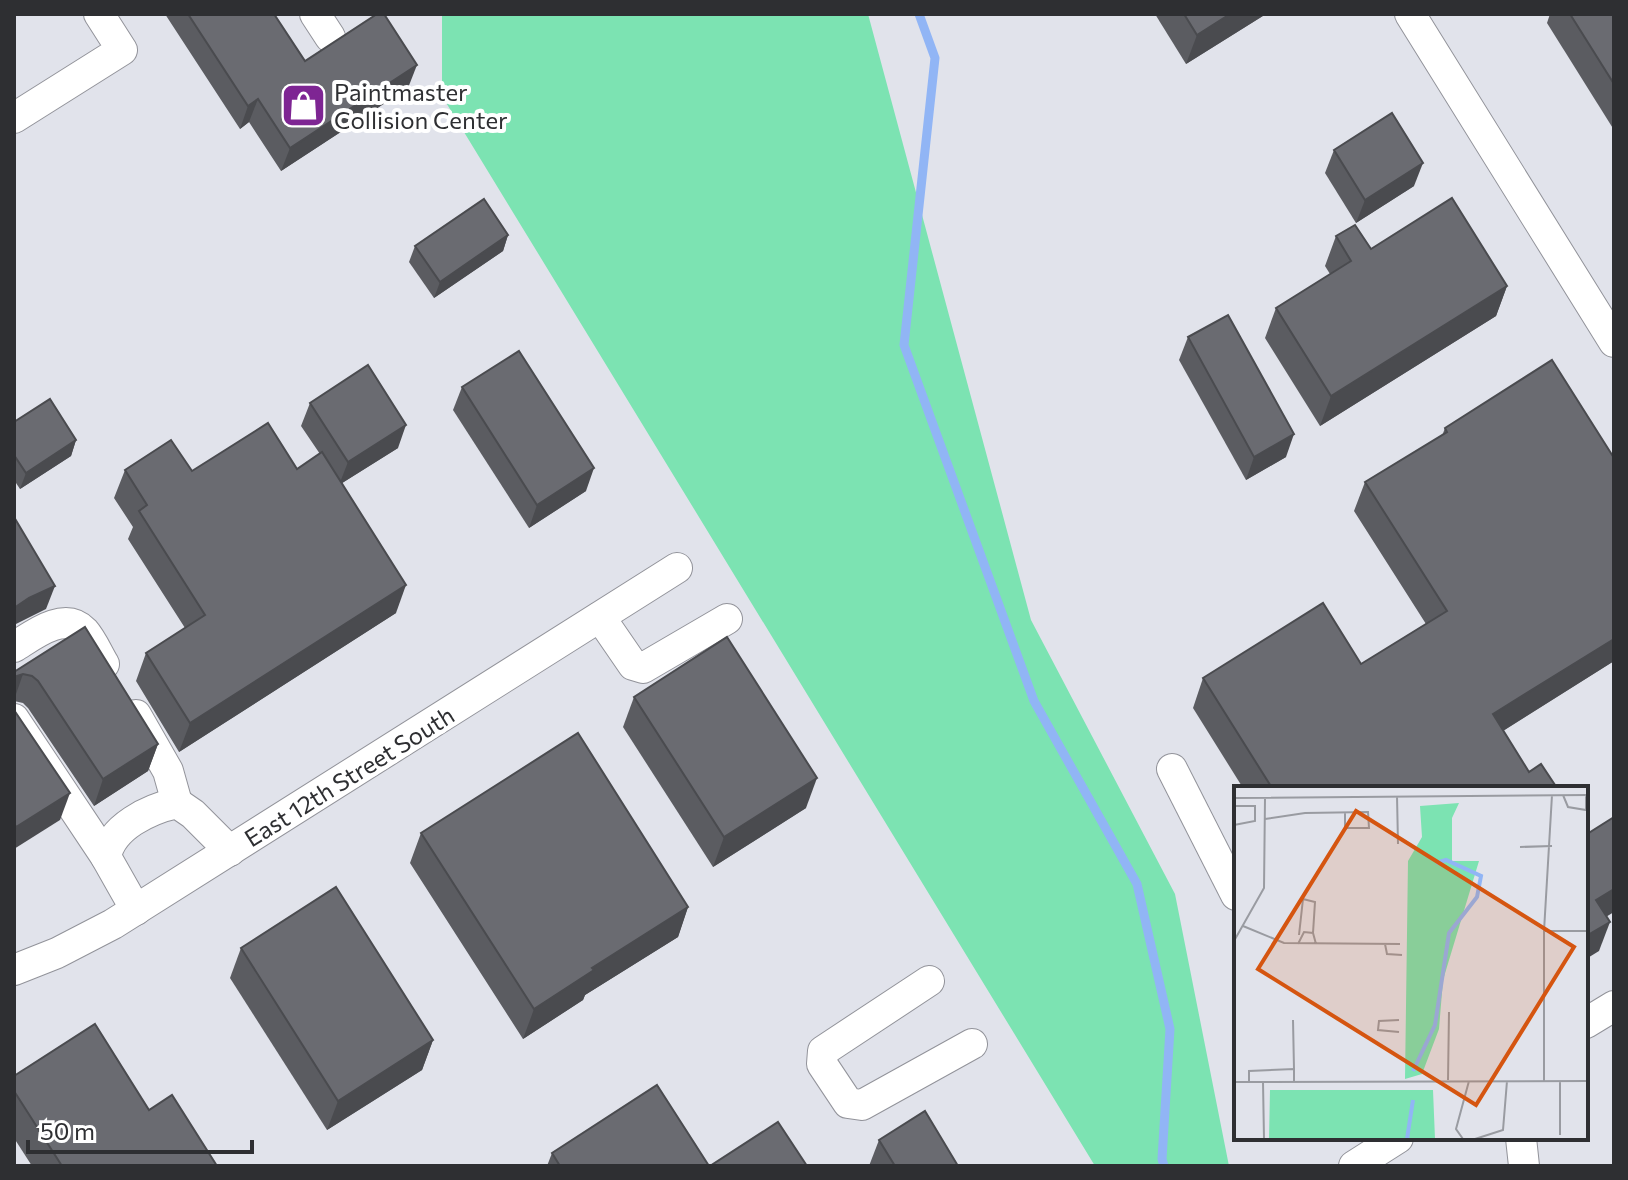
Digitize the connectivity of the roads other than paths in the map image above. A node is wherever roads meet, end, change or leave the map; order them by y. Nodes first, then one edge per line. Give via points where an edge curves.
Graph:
1 (99, 14) edge
2 (1410, 14) edge
3 (14, 118) edge
4 (1614, 342) edge
5 (677, 568) dead end
6 (600, 617) junction
7 (727, 619) dead end
8 (14, 647) edge
9 (14, 719) edge
10 (1172, 769) dead end
11 (177, 803) junction
12 (230, 851) junction
13 (106, 857) junction
14 (1234, 891) edge
15 (136, 910) junction
16 (14, 970) edge
17 (929, 981) dead end
18 (1614, 1006) edge
19 (1588, 1022) edge
20 (972, 1044) dead end
21 (1395, 1140) edge
22 (1521, 1140) edge
23 (1354, 1166) edge
24 (1524, 1166) edge

1 - 3 street via 122,50
2 - 4 street
5 - 6 street, East 12th Street South
6 - 7 street via 633,665 643,668
6 - 12 street, East 12th Street South
8 - 11 street via 48,625 82,629 161,755
9 - 13 street
10 - 14 street
11 - 12 street
11 - 13 street via 116,834
12 - 15 street, East 12th Street South
13 - 15 street
15 - 16 street, East 12th Street South
17 - 20 street via 823,1051 822,1064 848,1103 862,1105
18 - 19 street
21 - 23 street
22 - 24 street

